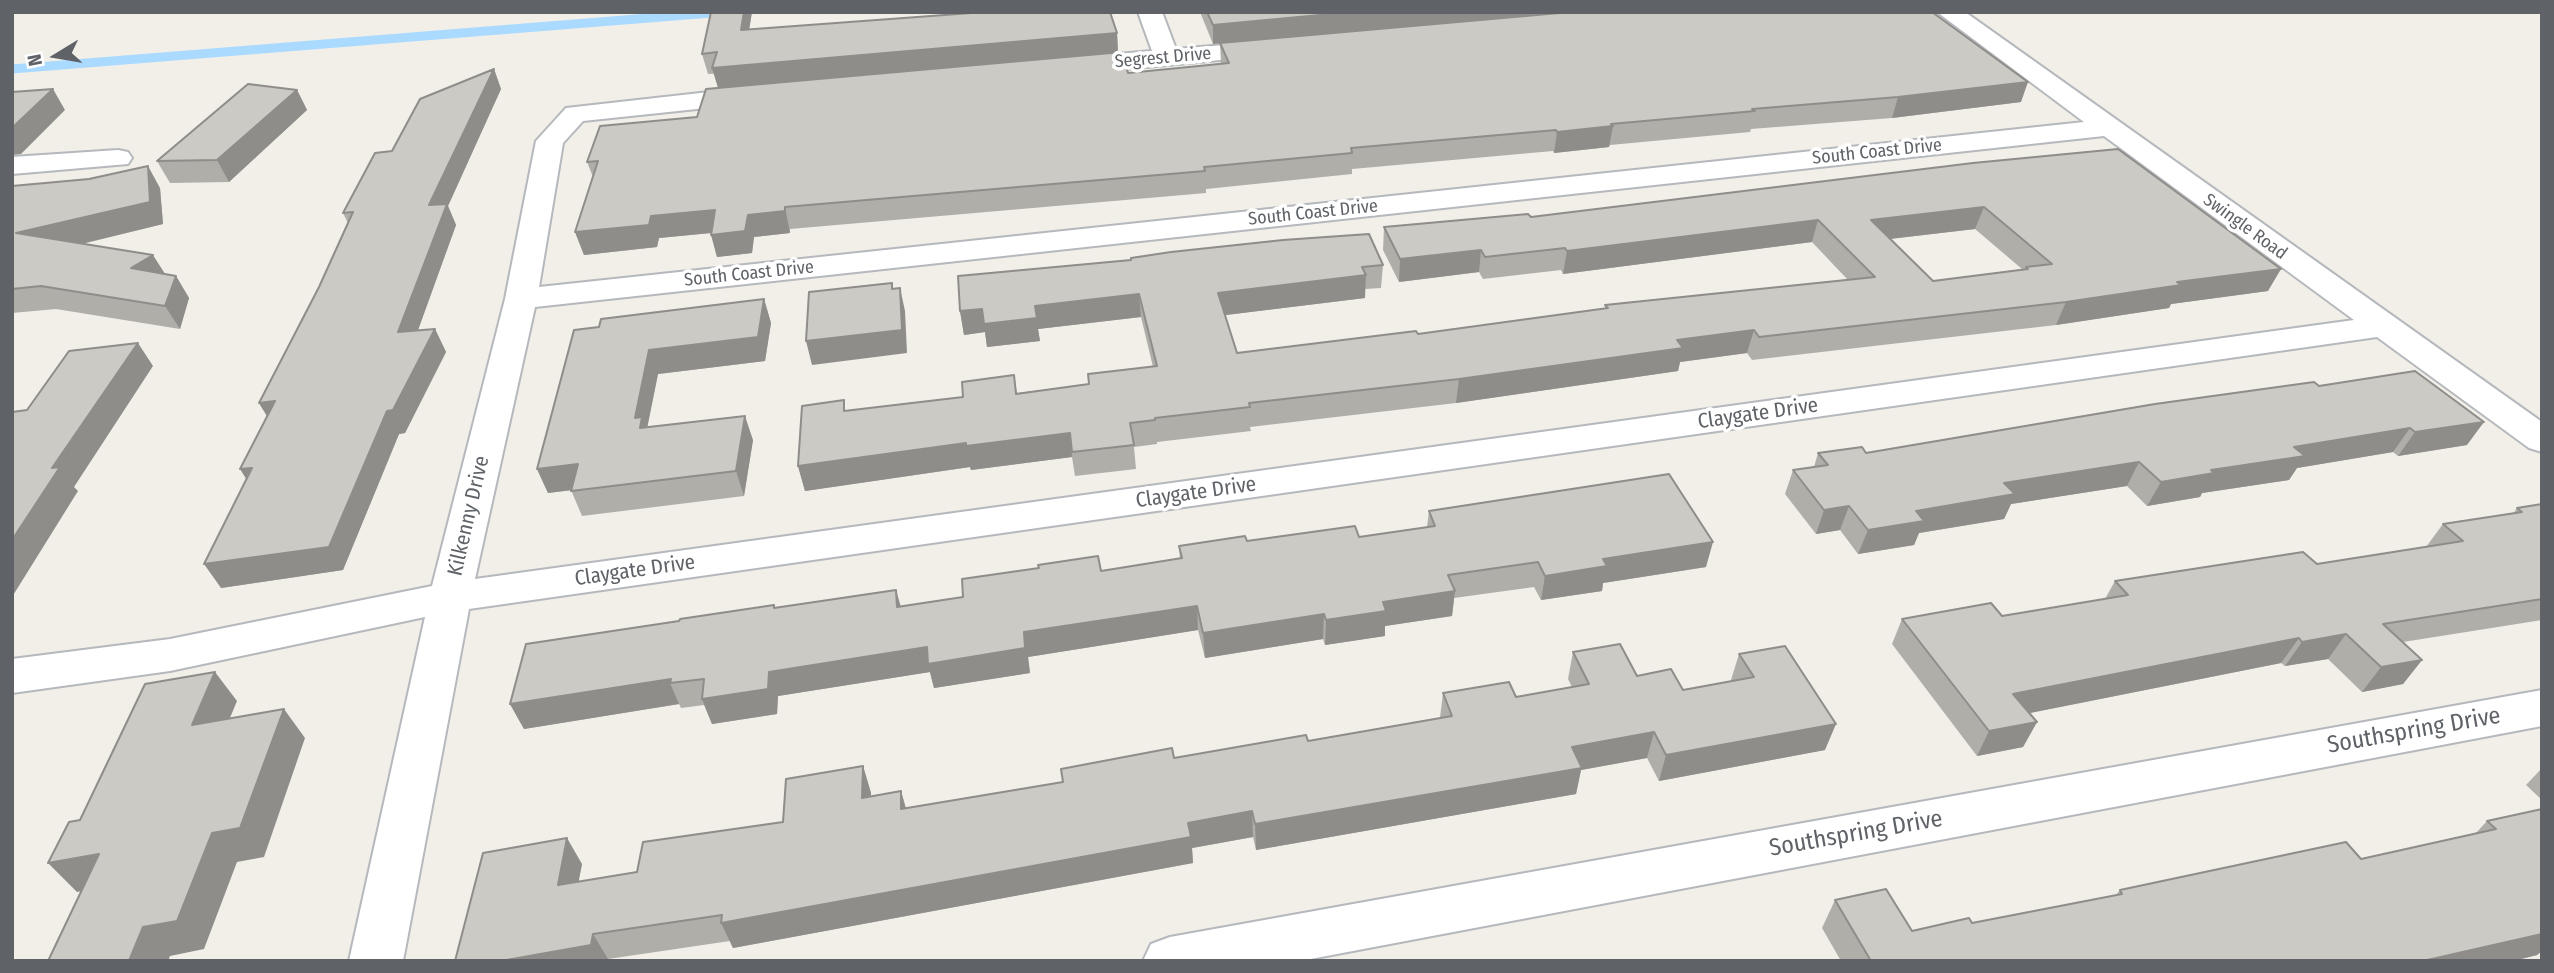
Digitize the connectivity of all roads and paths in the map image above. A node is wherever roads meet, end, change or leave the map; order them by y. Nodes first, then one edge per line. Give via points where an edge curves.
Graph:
1 (1150, 12) edge
2 (1949, 12) edge
3 (1290, 47) edge
4 (1166, 57) junction
5 (1055, 68) edge
6 (776, 93) edge
7 (2106, 128) junction
8 (118, 158) dead end
9 (12, 166) edge
10 (521, 299) junction
11 (2383, 326) junction
12 (2542, 440) edge
13 (450, 597) junction
14 (12, 676) edge
15 (2542, 708) edge
16 (376, 961) edge
17 (1170, 961) edge

1 - 4 street
2 - 7 street, Swingle Road
3 - 4 street, Segrest Drive
4 - 5 street, Segrest Drive
6 - 10 street, Kilkenny Drive via 575,114 550,141
7 - 10 street, South Coast Drive
7 - 11 street, Swingle Road
8 - 9 street
10 - 13 street, Kilkenny Drive
11 - 12 street, Swingle Road
11 - 13 street, Claygate Drive
13 - 14 street, Claygate Drive via 170,654
13 - 16 street, Kilkenny Drive
15 - 17 street, Southspring Drive

